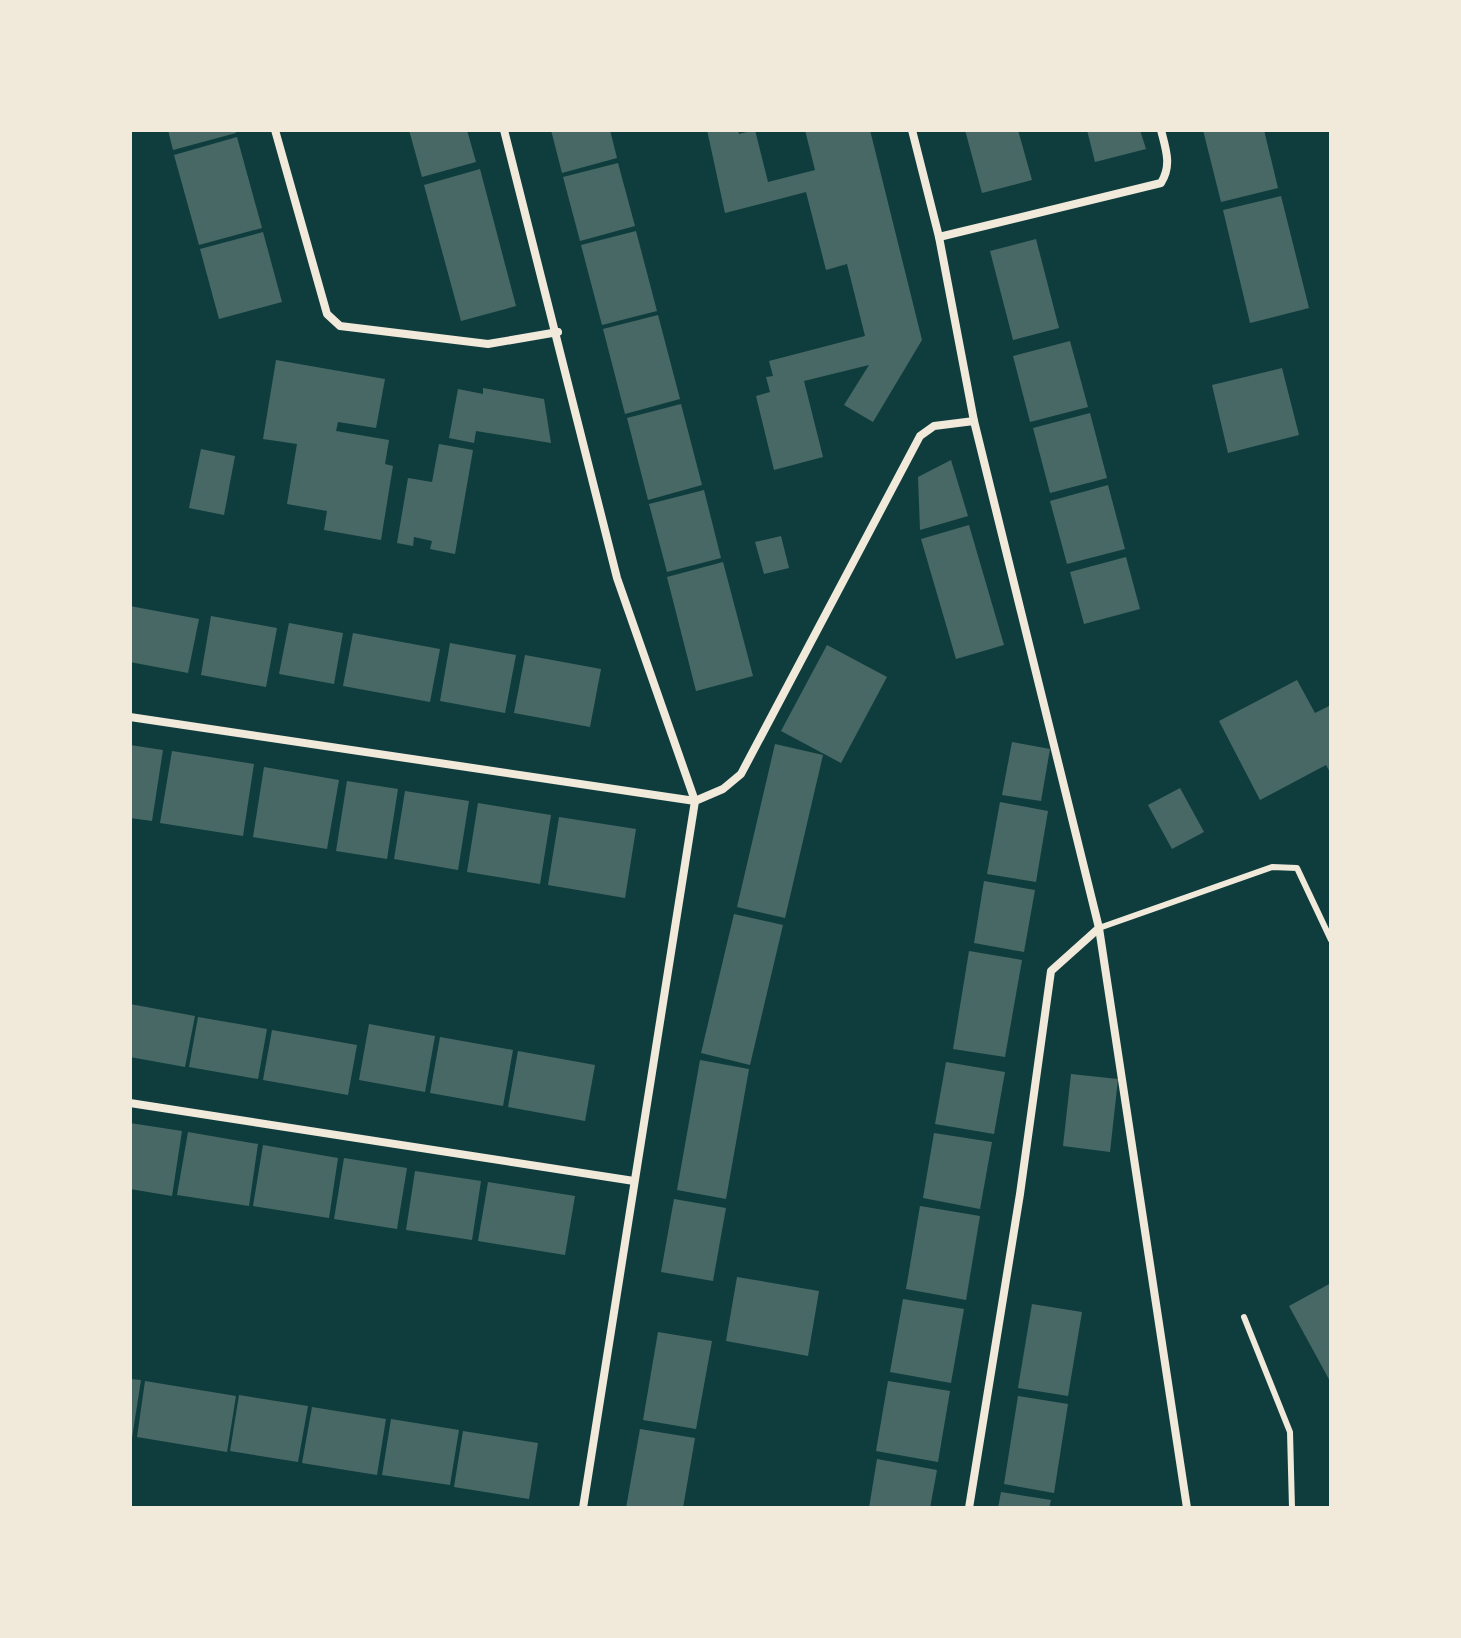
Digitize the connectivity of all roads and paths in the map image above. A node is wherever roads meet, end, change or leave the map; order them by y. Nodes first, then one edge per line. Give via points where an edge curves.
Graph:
1 (275, 130) edge
2 (504, 130) edge
3 (912, 130) edge
4 (1161, 130) edge
5 (939, 237) junction
6 (558, 332) junction
7 (974, 421) junction
8 (130, 717) edge
9 (695, 801) junction
10 (1099, 928) junction
11 (1331, 940) edge
12 (130, 1103) edge
13 (634, 1181) junction
14 (1244, 1317) dead end
15 (583, 1508) edge
16 (969, 1508) edge
17 (1187, 1508) edge
18 (1292, 1508) edge

1 - 6 street via 327,314 340,326 488,344
2 - 6 street
3 - 5 street
4 - 5 street via 1169,159 1161,183
5 - 7 street
6 - 9 street via 617,578
7 - 9 street via 934,426 920,436 741,774
7 - 10 street
8 - 9 street
9 - 13 street
10 - 11 lane via 1272,867 1297,868
10 - 16 street via 1051,971
10 - 17 street
12 - 13 street
13 - 15 street
14 - 18 lane via 1290,1432

